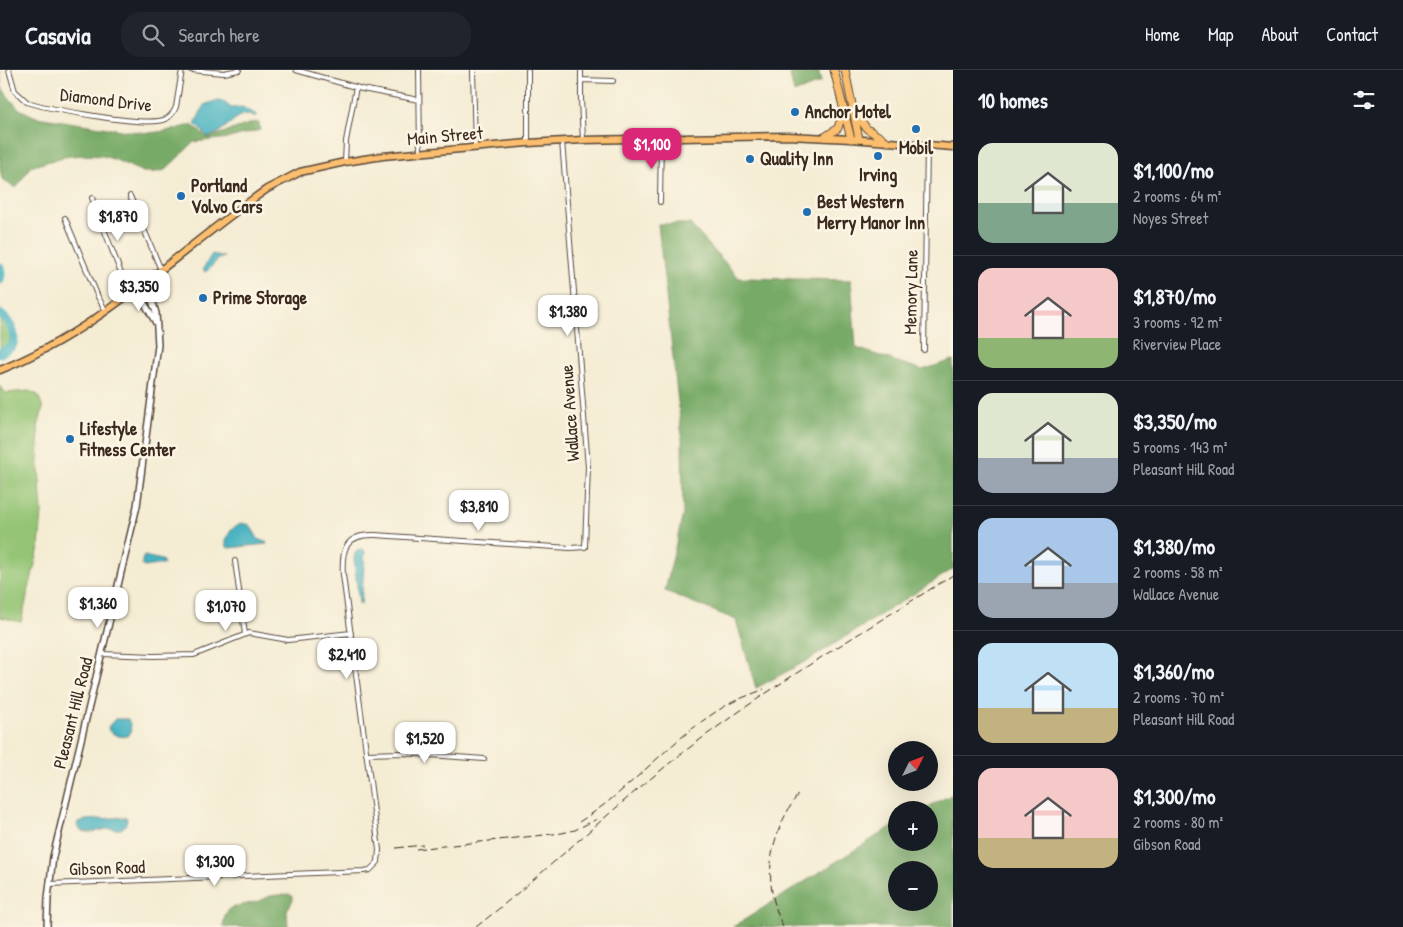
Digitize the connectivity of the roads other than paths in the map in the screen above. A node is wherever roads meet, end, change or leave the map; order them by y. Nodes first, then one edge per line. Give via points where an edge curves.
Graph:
1 (9, 70) edge
2 (182, 70) edge
3 (191, 70) edge
4 (239, 70) edge
5 (296, 70) edge
6 (419, 70) edge
7 (473, 70) edge
8 (528, 70) edge
9 (581, 70) edge
10 (834, 70) edge
11 (845, 70) edge
12 (581, 80) junction
13 (613, 81) dead end
14 (356, 88) junction
15 (419, 100) junction
16 (843, 106) junction
17 (854, 109) junction
18 (825, 138) junction
19 (661, 139) junction
20 (855, 139) junction
21 (584, 140) junction
22 (562, 141) junction
23 (888, 142) junction
24 (528, 143) junction
25 (927, 145) junction
26 (953, 147) edge
27 (475, 148) junction
28 (420, 153) junction
29 (345, 162) junction
30 (130, 196) dead end
31 (92, 198) dead end
32 (660, 202) dead end
33 (65, 218) dead end
34 (161, 270) junction
35 (146, 281) junction
36 (136, 289) junction
37 (129, 294) junction
38 (106, 311) junction
39 (157, 328) junction
40 (924, 350) dead end
41 (1, 370) edge
42 (234, 561) dead end
43 (351, 633) junction
44 (244, 634) junction
45 (102, 654) junction
46 (366, 754) junction
47 (484, 759) dead end
48 (49, 884) junction
49 (47, 927) edge

1 - 2 street, Diamond Drive via 15,91 27,102 151,122 166,119 174,112
3 - 4 street via 224,73
5 - 14 street
6 - 15 street
7 - 27 street
8 - 24 street
9 - 12 street
10 - 16 highway
11 - 17 highway
12 - 13 street
12 - 21 street
14 - 15 street
14 - 29 street
15 - 28 street
16 - 18 highway via 844,113 838,128
16 - 20 highway
17 - 20 highway
17 - 23 highway via 867,129
18 - 19 main road, Main Street
18 - 20 main road, Main Street
19 - 21 main road, Main Street
19 - 32 street
20 - 23 main road, Main Street
21 - 22 main road, Main Street
22 - 24 main road, Main Street
22 - 43 street, Wallace Avenue via 588,467 585,547 362,535 348,544 344,553 343,575
23 - 25 main road, Main Street
24 - 27 main road, Main Street
25 - 26 main road, Main Street
25 - 40 street, Memory Lane
27 - 28 main road, Main Street
28 - 29 main road, Main Street
29 - 34 main road, Main Street via 309,170 275,184
30 - 34 street
31 - 37 street
33 - 38 street
34 - 35 main road, Main Street
35 - 36 main road, Main Street
35 - 39 street, Pleasant Hill Road via 154,303
36 - 37 main road, Main Street
36 - 39 street, Pleasant Hill Road
37 - 38 main road, Main Street
38 - 41 main road, Main Street via 45,350
39 - 45 street, Pleasant Hill Road via 158,355 137,506
42 - 44 street
43 - 44 street via 288,640
43 - 46 street
44 - 45 street via 194,655
45 - 48 street, Pleasant Hill Road
46 - 47 street via 402,753
46 - 48 street, Gibson Road via 379,850 379,860 374,867 364,871
48 - 49 street, Pleasant Hill Road

